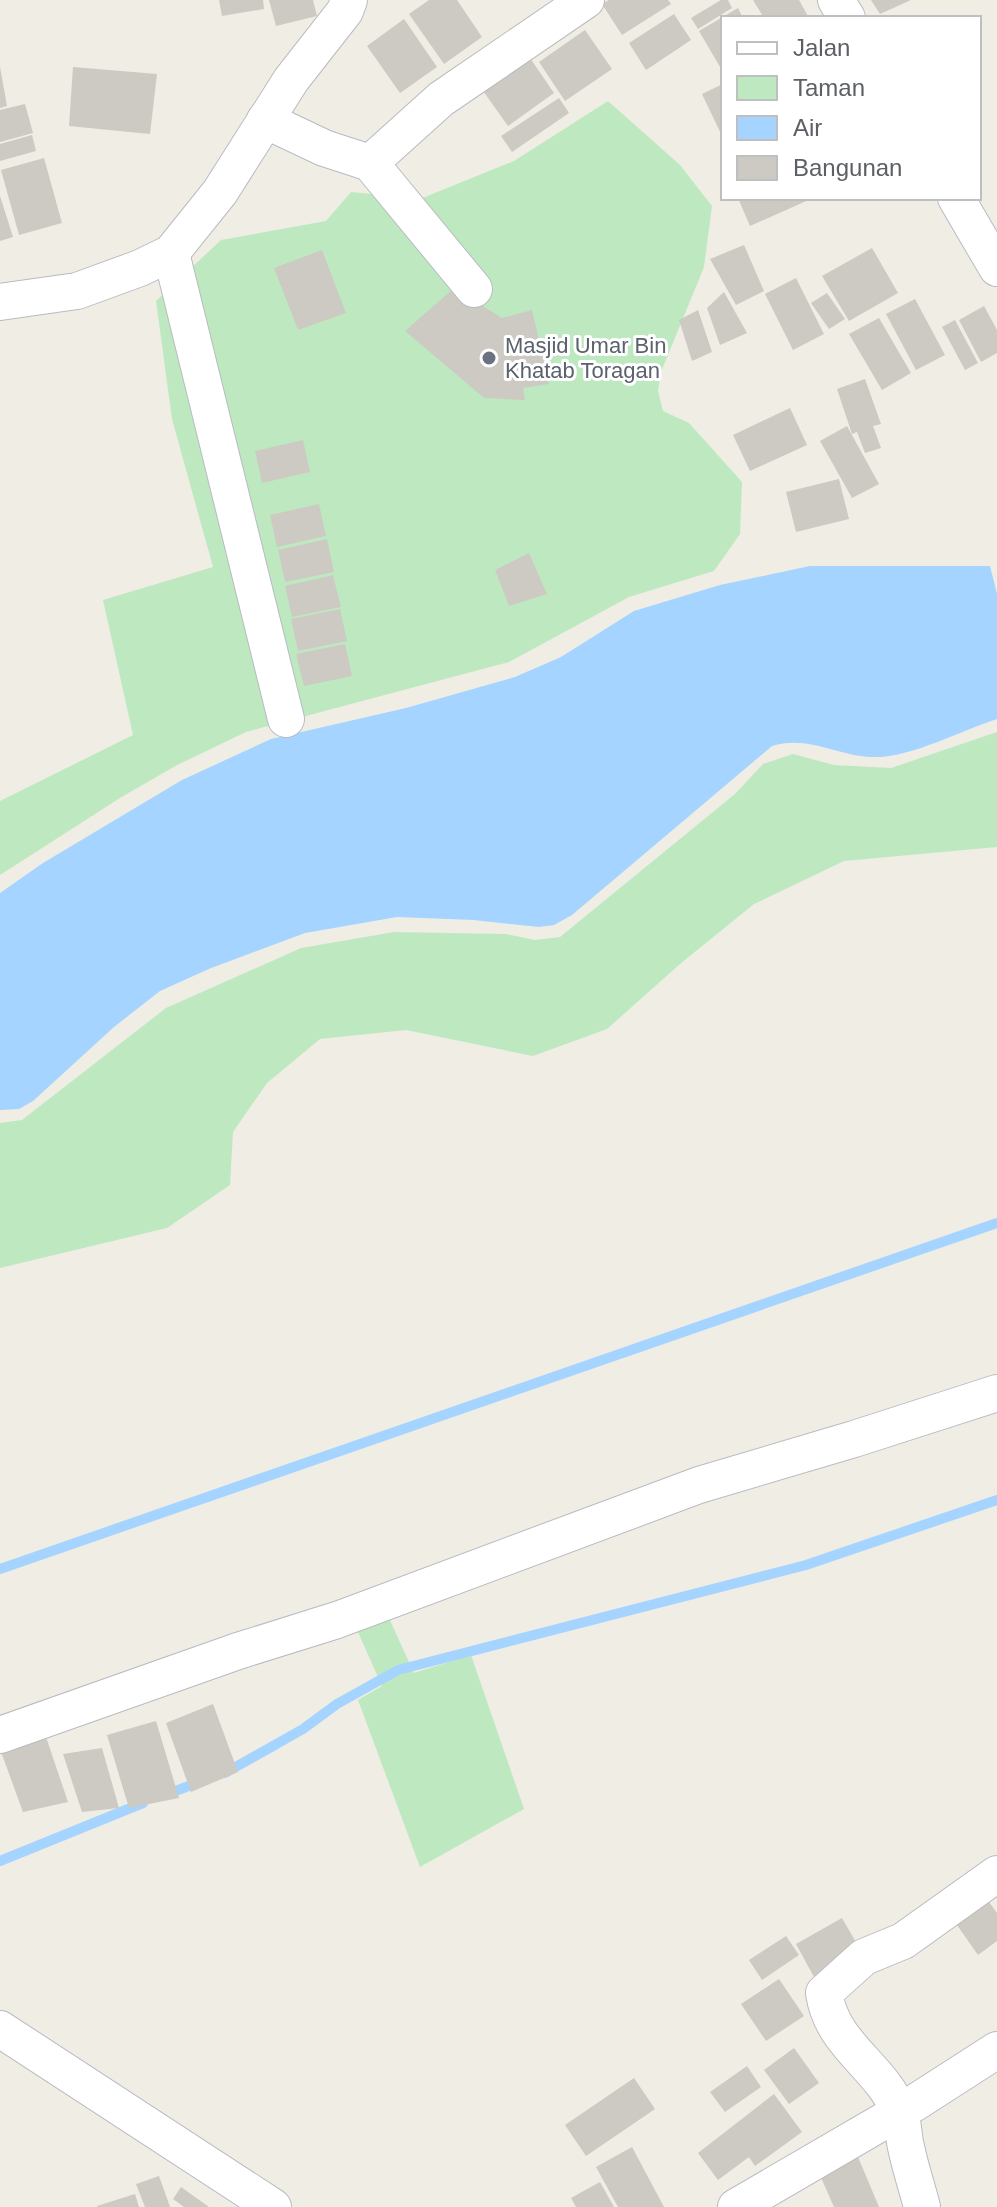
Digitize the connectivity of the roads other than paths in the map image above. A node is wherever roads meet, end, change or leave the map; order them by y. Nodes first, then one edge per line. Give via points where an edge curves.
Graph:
1 (349, 0) edge
2 (586, 0) edge
3 (265, 120) junction
4 (370, 163) junction
5 (957, 200) edge
6 (171, 253) junction
7 (997, 268) edge
8 (474, 289) dead end
9 (0, 302) edge
10 (286, 719) dead end
11 (997, 1393) edge
12 (0, 1735) edge
13 (997, 1874) edge
14 (0, 2029) edge
15 (997, 2050) edge
16 (900, 2112) junction
17 (272, 2207) edge
18 (736, 2207) edge
19 (922, 2207) edge

1 - 3 street
2 - 4 street via 441,99
3 - 4 street
3 - 6 street via 220,192
4 - 8 street
5 - 7 street
6 - 9 street via 77,291
6 - 10 street
11 - 12 street via 699,1485 337,1620
13 - 16 street via 903,1941 864,1957 824,1993 835,2030 876,2075
14 - 17 street
15 - 16 street
16 - 18 street
16 - 19 street

